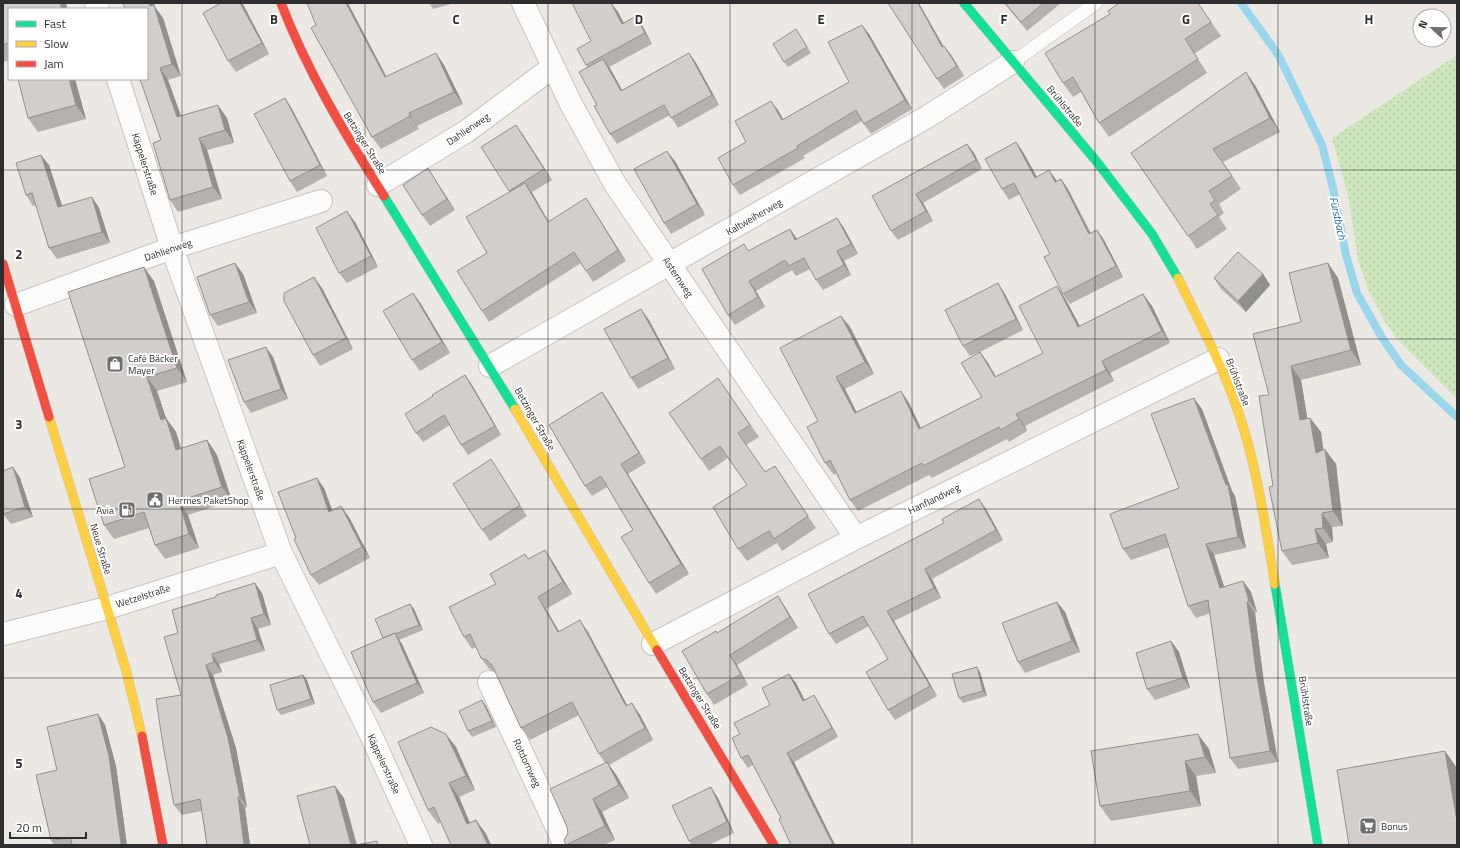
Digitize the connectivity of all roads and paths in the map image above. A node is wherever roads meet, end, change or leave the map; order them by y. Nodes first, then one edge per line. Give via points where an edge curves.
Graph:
1 (281, 3) edge
2 (523, 3) edge
3 (964, 3) edge
4 (1096, 3) edge
5 (1013, 62) junction
6 (553, 67) junction
7 (118, 80) edge
8 (378, 185) junction
9 (321, 200) dead end
10 (172, 248) junction
11 (3, 264) edge
12 (669, 265) junction
13 (16, 305) junction
14 (1218, 359) junction
15 (490, 366) junction
16 (856, 538) junction
17 (281, 553) junction
18 (107, 608) junction
19 (3, 634) edge
20 (653, 644) junction
21 (489, 682) dead end
22 (163, 845) edge
23 (422, 845) edge
24 (565, 845) edge
25 (774, 845) edge
26 (1318, 845) edge

1 - 8 street, Betzinger Straße via 293,34 338,124
2 - 6 street, Asternweg
3 - 5 street, Brühlstraße
4 - 5 lane
5 - 12 street, Kaltweiherweg via 927,117
5 - 14 street, Brühlstraße via 1097,162 1152,234 1177,277
6 - 8 street, Dahlienweg via 467,130
6 - 12 street, Asternweg via 615,184
7 - 10 street, Käppelerstraße
8 - 15 street, Betzinger Straße
9 - 10 street, Dahlienweg
10 - 13 street, Dahlienweg
10 - 17 street, Käppelerstraße
11 - 13 street, Neue Straße
12 - 15 street, Kaltweiherweg
12 - 16 street, Asternweg
13 - 18 street, Neue Straße
14 - 16 street, Hanflandweg
14 - 26 street, Brühlstraße via 1247,440 1263,511
15 - 20 street, Betzinger Straße
16 - 20 street, Hanflandweg
17 - 18 street, Wetzelstraße
17 - 23 street, Käppelerstraße
18 - 19 street, Wetzelstraße
18 - 22 street, Neue Straße via 138,718
20 - 25 street, Betzinger Straße
21 - 24 street, Rotdornweg

